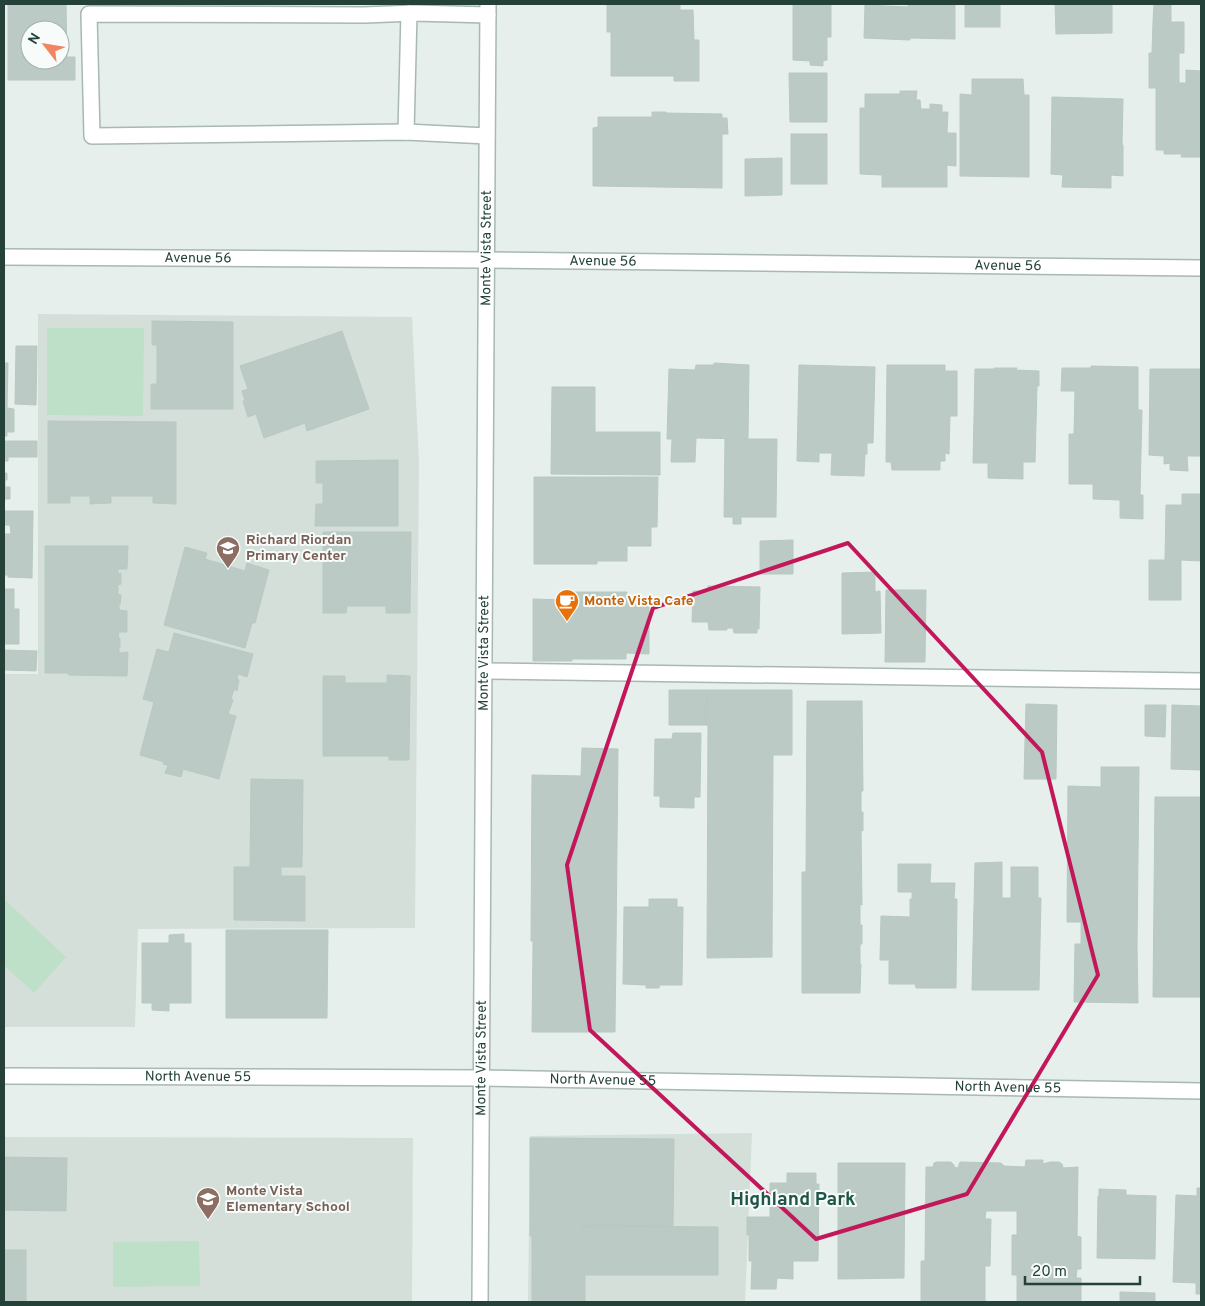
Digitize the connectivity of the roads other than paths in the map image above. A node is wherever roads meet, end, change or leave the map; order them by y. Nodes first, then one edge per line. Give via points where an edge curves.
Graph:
1 (488, 10) edge
2 (409, 13) junction
3 (406, 132) junction
4 (487, 136) junction
5 (4, 257) edge
6 (486, 260) junction
7 (1201, 268) edge
8 (485, 671) junction
9 (1201, 681) edge
10 (4, 1076) edge
11 (481, 1078) junction
12 (1201, 1091) edge
13 (480, 1302) edge

1 - 2 street
1 - 4 street, Monte Vista Street
2 - 3 street
2 - 3 street via 90,14 92,136
3 - 4 street
4 - 6 street, Monte Vista Street
5 - 6 street, Avenue 56
6 - 7 street, Avenue 56
6 - 8 street, Monte Vista Street
8 - 9 street
8 - 11 street, Monte Vista Street
10 - 11 street, North Avenue 55
11 - 12 street, North Avenue 55
11 - 13 street, Monte Vista Street

